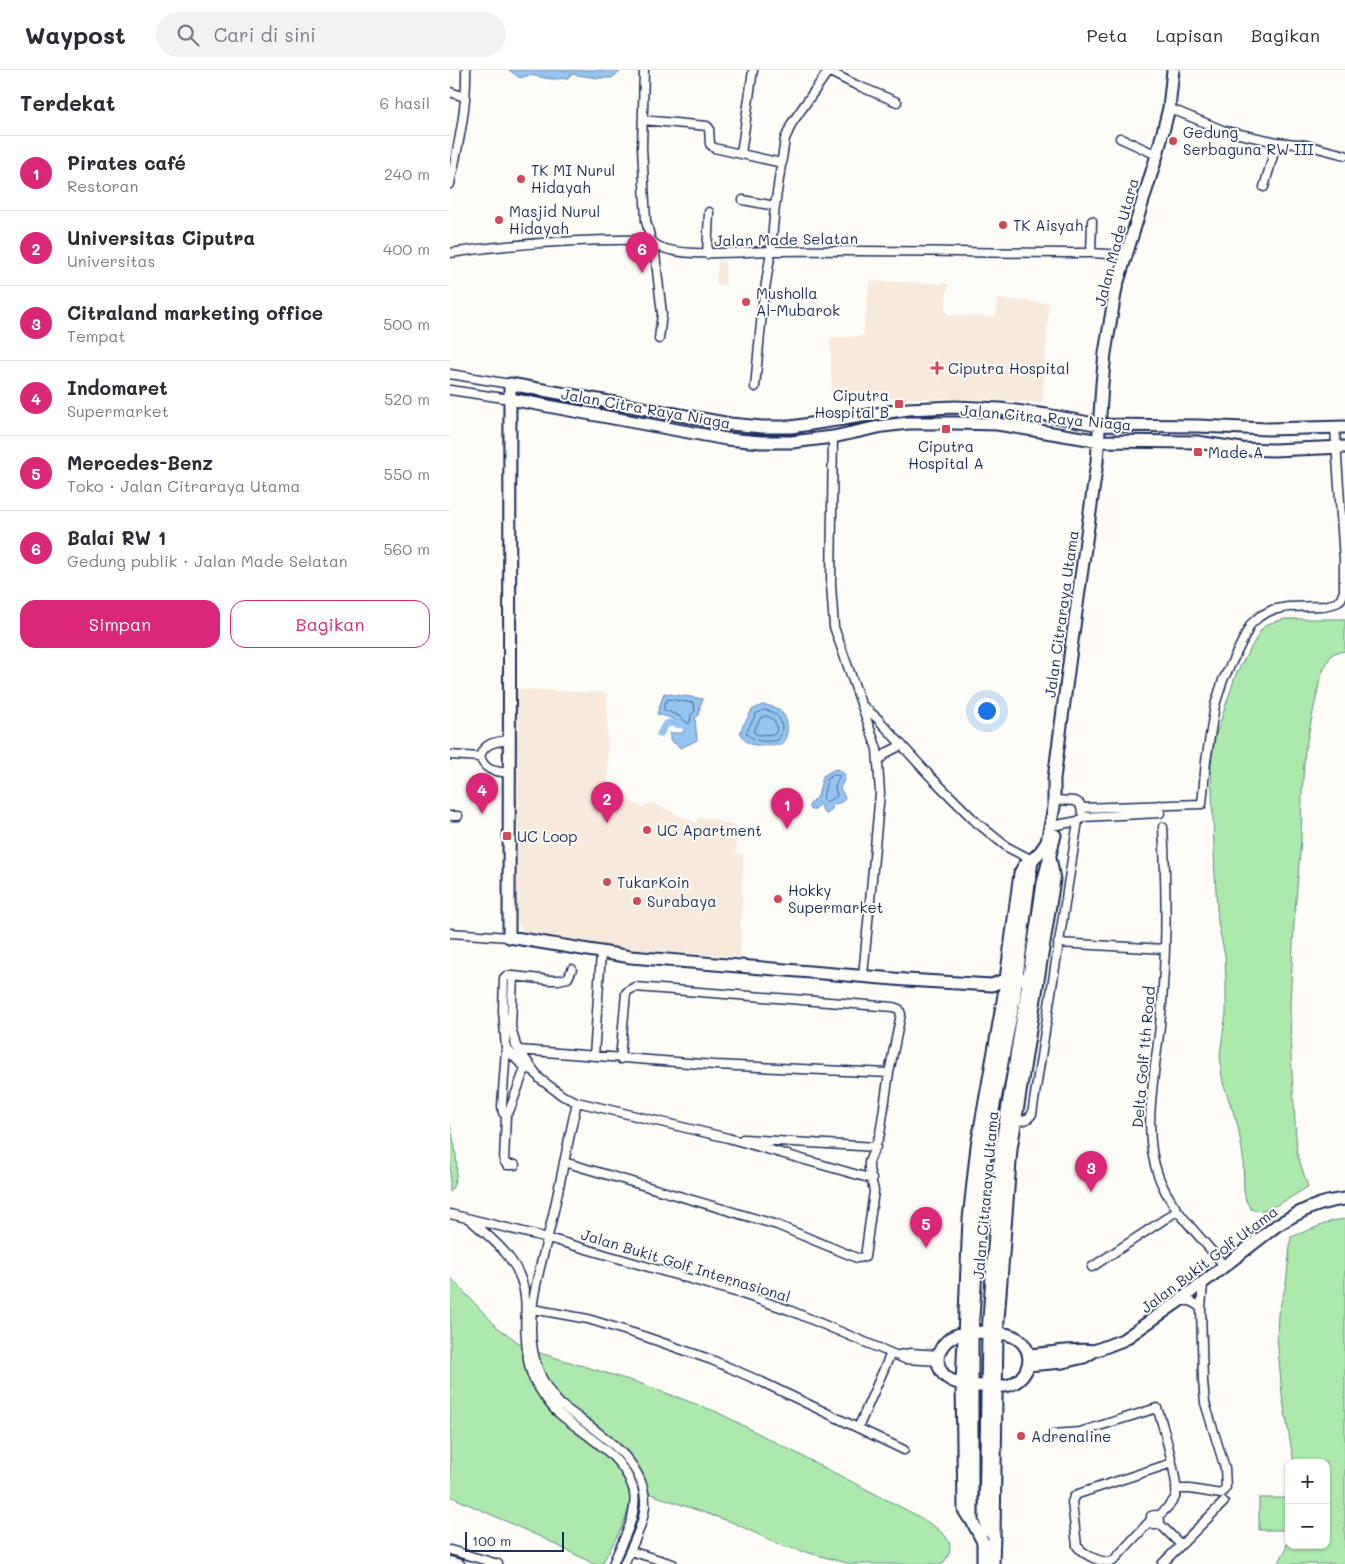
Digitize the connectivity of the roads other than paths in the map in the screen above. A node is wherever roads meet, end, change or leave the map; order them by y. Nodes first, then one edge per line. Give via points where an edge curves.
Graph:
1 (466, 70) edge
2 (644, 70) edge
3 (753, 70) edge
4 (1173, 70) edge
5 (829, 71) edge
6 (450, 92) edge
7 (465, 97) junction
8 (898, 102) dead end
9 (1168, 108) junction
10 (643, 120) junction
11 (1120, 138) dead end
12 (1277, 142) junction
13 (741, 154) junction
14 (1157, 155) junction
15 (1345, 155) edge
16 (782, 163) junction
17 (450, 184) edge
18 (1264, 187) dead end
19 (743, 200) dead end
20 (775, 206) junction
21 (709, 212) dead end
22 (1092, 221) dead end
23 (653, 243) junction
24 (771, 251) junction
25 (450, 252) edge
26 (1091, 253) junction
27 (707, 254) junction
28 (1126, 254) junction
29 (659, 339) dead end
30 (450, 374) edge
31 (510, 384) junction
32 (755, 387) dead end
33 (450, 390) edge
34 (510, 399) junction
35 (833, 421) junction
36 (1100, 425) junction
37 (1340, 428) edge
38 (832, 437) junction
39 (1100, 440) junction
40 (1340, 447) edge
41 (1344, 560) edge
42 (861, 705) junction
43 (509, 740) junction
44 (902, 745) junction
45 (450, 755) edge
46 (480, 757) junction
47 (878, 761) junction
48 (509, 773) junction
49 (1054, 804) junction
50 (1159, 804) junction
51 (1082, 808) junction
52 (1081, 819) junction
53 (1057, 825) junction
54 (1163, 827) dead end
55 (1032, 860) junction
56 (450, 933) edge
57 (509, 937) junction
58 (1058, 944) junction
59 (1165, 949) junction
60 (601, 953) junction
61 (572, 969) dead end
62 (513, 976) junction
63 (863, 976) junction
64 (1011, 979) junction
65 (1033, 979) junction
66 (992, 985) junction
67 (1019, 1000) junction
68 (506, 1048) junction
69 (519, 1050) junction
70 (594, 1056) junction
71 (620, 1059) junction
72 (528, 1066) junction
73 (889, 1073) junction
74 (577, 1102) junction
75 (506, 1115) junction
76 (1014, 1121) junction
77 (728, 1138) junction
78 (876, 1147) junction
79 (564, 1162) junction
80 (515, 1165) dead end
81 (872, 1179) junction
82 (1345, 1199) edge
83 (1177, 1211) junction
84 (450, 1214) edge
85 (467, 1218) junction
86 (548, 1238) junction
87 (1224, 1266) junction
88 (1092, 1267) dead end
89 (1202, 1283) junction
90 (1179, 1301) junction
91 (529, 1308) junction
92 (1201, 1308) junction
93 (968, 1333) junction
94 (993, 1333) junction
95 (895, 1354) junction
96 (939, 1358) junction
97 (1034, 1360) junction
98 (967, 1384) junction
99 (991, 1386) junction
100 (858, 1428) junction
101 (1054, 1434) dead end
102 (904, 1450) dead end
103 (1172, 1463) junction
104 (1176, 1488) junction
105 (1224, 1502) dead end
106 (1159, 1520) junction
107 (1180, 1545) junction
108 (450, 1550) edge
109 (630, 1550) junction
110 (450, 1561) edge
111 (460, 1564) edge
112 (498, 1564) edge
113 (613, 1564) edge
114 (624, 1564) edge
115 (674, 1564) edge
116 (984, 1564) edge
117 (994, 1564) edge
118 (1162, 1564) edge

1 - 7 street
2 - 10 street
3 - 13 street
4 - 9 street, Jalan Made Utara
5 - 8 street
5 - 16 street via 792,123 785,139
6 - 7 street
7 - 17 street
9 - 12 street via 1225,131
9 - 14 street, Jalan Made Utara
10 - 13 street via 706,126 711,146
10 - 23 street via 646,221
11 - 14 street
12 - 15 street
12 - 18 street
13 - 16 street
14 - 28 street, Jalan Made Utara
16 - 20 street
19 - 20 street
20 - 24 street
21 - 27 street
22 - 26 street
23 - 25 street, Jalan Made Selatan via 562,241
23 - 27 street, Jalan Made Selatan via 663,248
23 - 29 street via 662,314
24 - 26 street, Jalan Made Selatan
24 - 27 street, Jalan Made Selatan
24 - 32 street
26 - 28 street, Jalan Made Selatan
28 - 36 street, Jalan Made Utara via 1116,288 1105,353
30 - 31 street, Jalan Citra Raya Niaga
31 - 34 street
31 - 35 street, Jalan Citra Raya Niaga via 730,424 791,427
33 - 34 street, Jalan Citra Raya Niaga
34 - 38 street, Jalan Citra Raya Niaga via 726,439 792,442
34 - 43 street
35 - 36 street, Jalan Citra Raya Niaga via 908,409 956,407 1000,409
35 - 38 street
36 - 37 street, Jalan Citra Raya Niaga
36 - 39 street, Jalan Citraraya Utama
37 - 40 street
38 - 39 street, Jalan Citra Raya Niaga via 909,423 955,423 997,424
38 - 42 street via 831,585 834,627
39 - 40 street, Jalan Citra Raya Niaga via 1197,442 1273,450
39 - 49 street, Jalan Citraraya Utama via 1054,779
40 - 41 street
41 - 50 street via 1344,591 1336,603 1272,610 1251,624 1223,680 1215,705 1202,804
42 - 44 street
42 - 47 street via 877,749
43 - 46 street via 488,744
43 - 48 street
44 - 47 street
44 - 55 street via 976,822 1007,847
45 - 46 street
46 - 48 street via 490,769
47 - 63 street via 880,793
48 - 57 street
49 - 51 street via 1075,801
49 - 53 street, Jalan Citraraya Utama
49 - 55 street, Jalan Citraraya Utama via 1047,842
50 - 51 street
50 - 52 street via 1160,814
51 - 52 street
52 - 53 street
52 - 58 street
53 - 65 street, Jalan Citraraya Utama via 1042,883
54 - 59 street, Delta Golf 1th Road
55 - 64 street, Jalan Citraraya Utama
56 - 57 street
57 - 60 street
58 - 59 street
58 - 76 street via 1032,1114 1024,1121
59 - 83 street, Delta Golf 1th Road via 1150,1138 1158,1174
60 - 63 street
60 - 70 street
61 - 62 street via 568,978 559,980
62 - 68 street via 504,978
62 - 69 street via 511,1027
63 - 66 street
64 - 65 street
64 - 66 street
64 - 67 street, Jalan Citraraya Utama
65 - 67 street, Jalan Citraraya Utama
66 - 67 street
67 - 76 street, Jalan Citraraya Utama
67 - 93 street, Jalan Citraraya Utama via 984,1165
67 - 94 street, Jalan Citraraya Utama via 1001,1148
68 - 72 street
68 - 75 street via 502,1090 502,1110
69 - 70 street
69 - 72 street
70 - 71 street
71 - 73 street
71 - 73 street via 626,993 640,987 897,1008 901,1014
72 - 74 street via 551,1089
72 - 75 street
73 - 78 street
74 - 77 street
74 - 79 street
75 - 80 street via 504,1161 507,1165
76 - 94 street, Jalan Citraraya Utama
77 - 78 street
77 - 81 street
78 - 81 street via 870,1162
79 - 81 street via 777,1225 860,1259 866,1255 874,1191
79 - 86 street
82 - 87 street, Jalan Bukit Golf Utama via 1317,1204 1292,1216
83 - 87 street, Delta Golf 1th Road
83 - 88 street
84 - 85 street, Jalan Bukit Golf Internasional
85 - 86 street, Jalan Bukit Golf Internasional
85 - 91 street via 490,1237 513,1263 523,1283
86 - 91 street
86 - 95 street, Jalan Bukit Golf Internasional via 742,1294
87 - 89 street, Jalan Bukit Golf Utama
89 - 90 street, Jalan Bukit Golf Utama
89 - 92 street
90 - 92 street via 1191,1301
90 - 97 street, Jalan Bukit Golf Utama via 1123,1340 1094,1351 1082,1349
91 - 100 street via 588,1320 712,1360
91 - 109 street via 535,1361 545,1385 560,1404 613,1444 641,1480 644,1508
91 - 113 street via 525,1333 534,1379 555,1409 613,1457 630,1480 634,1512
92 - 104 street via 1205,1402 1225,1468 1226,1487 1222,1494
93 - 94 street
93 - 96 street via 955,1334 947,1339 941,1346
93 - 98 street, Jalan Citraraya Utama
94 - 97 street via 1017,1338
94 - 99 street, Jalan Citraraya Utama
95 - 96 street, Jalan Bukit Golf Internasional via 910,1359
95 - 100 street
96 - 98 street via 946,1377
97 - 99 street via 1020,1380
98 - 99 street
98 - 116 street, Jalan Citraraya Utama via 972,1521 983,1542
99 - 117 street, Jalan Citraraya Utama via 985,1519 988,1530 994,1535
100 - 102 street
101 - 103 street via 1080,1432 1157,1408
103 - 104 street
103 - 106 street via 1078,1494 1072,1502 1077,1546 1104,1562 1113,1561 1153,1516
104 - 106 street via 1175,1498
105 - 107 street
106 - 107 street
107 - 118 street
108 - 112 street
109 - 114 street
109 - 115 street
110 - 111 street

